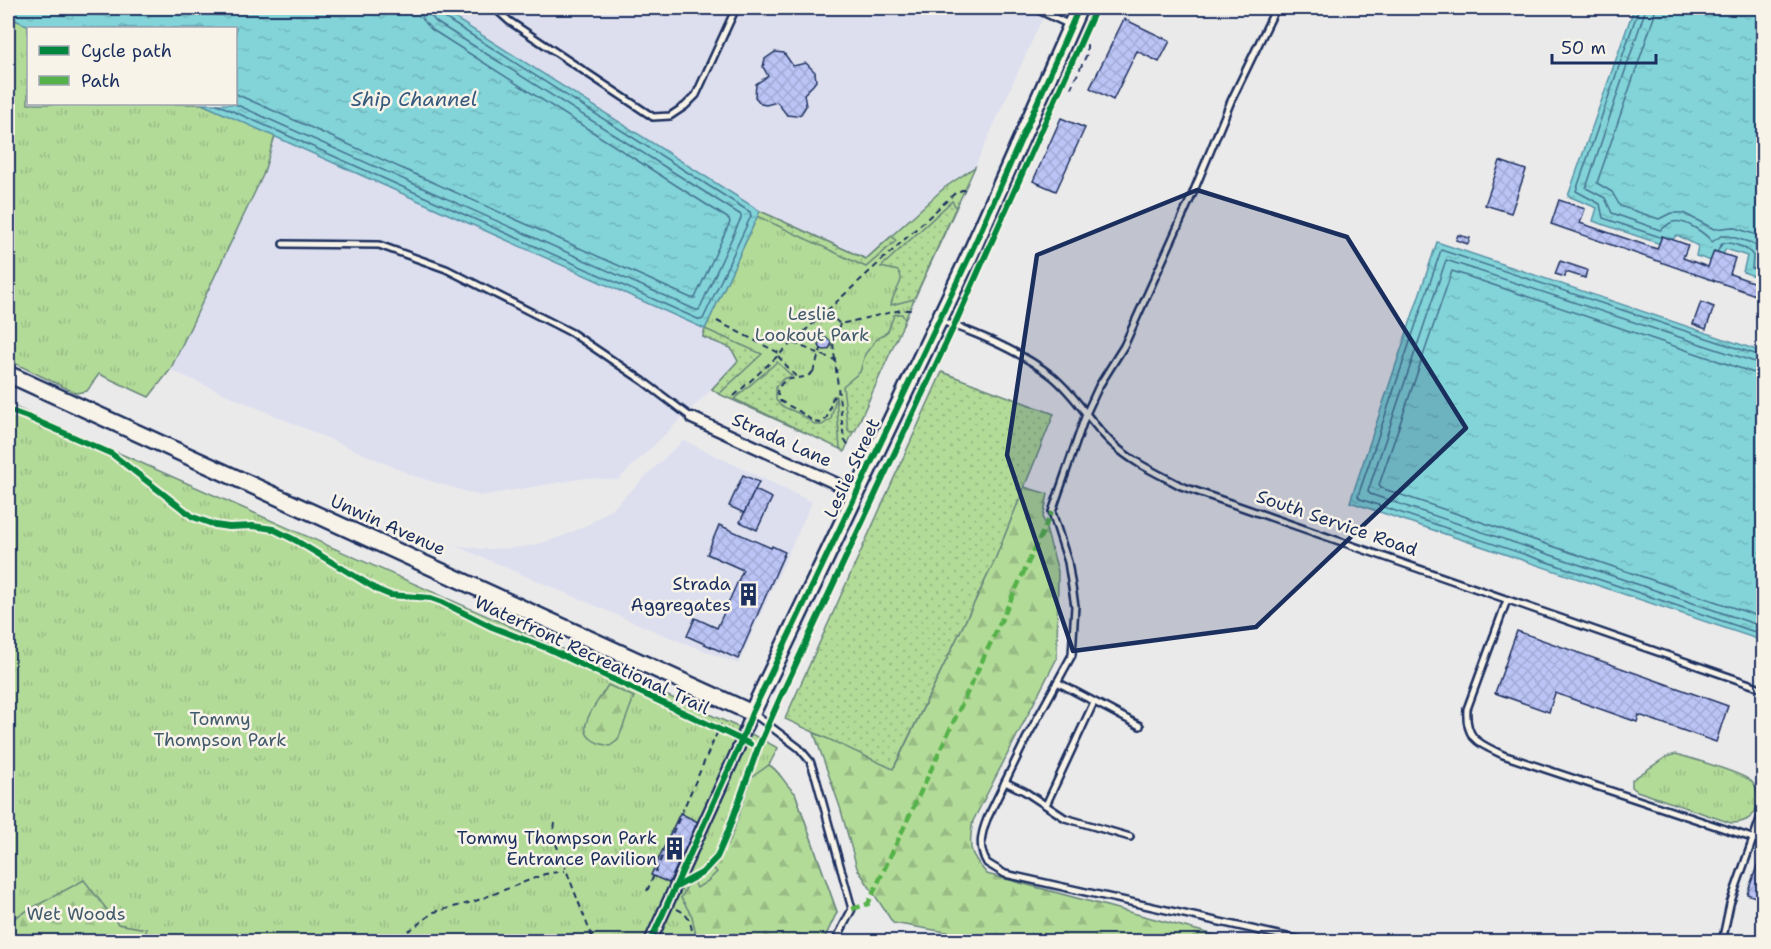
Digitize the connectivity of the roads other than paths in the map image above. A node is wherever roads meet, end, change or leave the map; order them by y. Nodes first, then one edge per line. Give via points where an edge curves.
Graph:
1 (498, 8) edge
2 (736, 8) edge
3 (1034, 8) edge
4 (1079, 8) edge
5 (1276, 8) edge
6 (1079, 27) junction
7 (283, 244) dead end
8 (939, 321) junction
9 (8, 374) edge
10 (1086, 414) junction
11 (693, 418) joint
12 (857, 493) junction
13 (1508, 600) junction
14 (1057, 682) junction
15 (1764, 689) edge
16 (1094, 702) junction
17 (752, 713) junction
18 (1140, 726) dead end
19 (1005, 782) junction
20 (1046, 806) junction
21 (1764, 808) edge
22 (1130, 837) dead end
23 (1753, 838) junction
24 (1764, 842) edge
25 (650, 942) edge
26 (835, 942) edge
27 (1310, 942) edge
28 (1722, 942) edge

1 - 2 lane via 509,21 653,117 670,116 696,95
3 - 6 lane
4 - 6 street, Leslie Street
5 - 10 lane via 1124,346
6 - 8 street, Leslie Street
7 - 11 lane via 379,245 446,269 572,333
8 - 10 lane, South Service Road via 984,337 1052,376
8 - 12 street, Leslie Street
9 - 17 street, Unwin Avenue
10 - 13 lane, South Service Road via 1113,445 1181,486
10 - 14 lane via 1052,512 1068,562 1075,606 1072,655
11 - 12 street, Strada Lane
12 - 17 street, Leslie Street
13 - 15 lane, South Service Road
13 - 23 lane via 1467,709 1466,723 1476,741 1503,755
14 - 16 lane
14 - 19 lane
16 - 18 lane
16 - 20 lane
17 - 25 street, Leslie Street
17 - 26 lane via 799,748 813,769 852,909
19 - 20 lane
19 - 27 lane via 981,842 986,862 999,872
20 - 22 lane via 1065,818
21 - 23 lane
23 - 24 lane
23 - 28 lane via 1730,904

